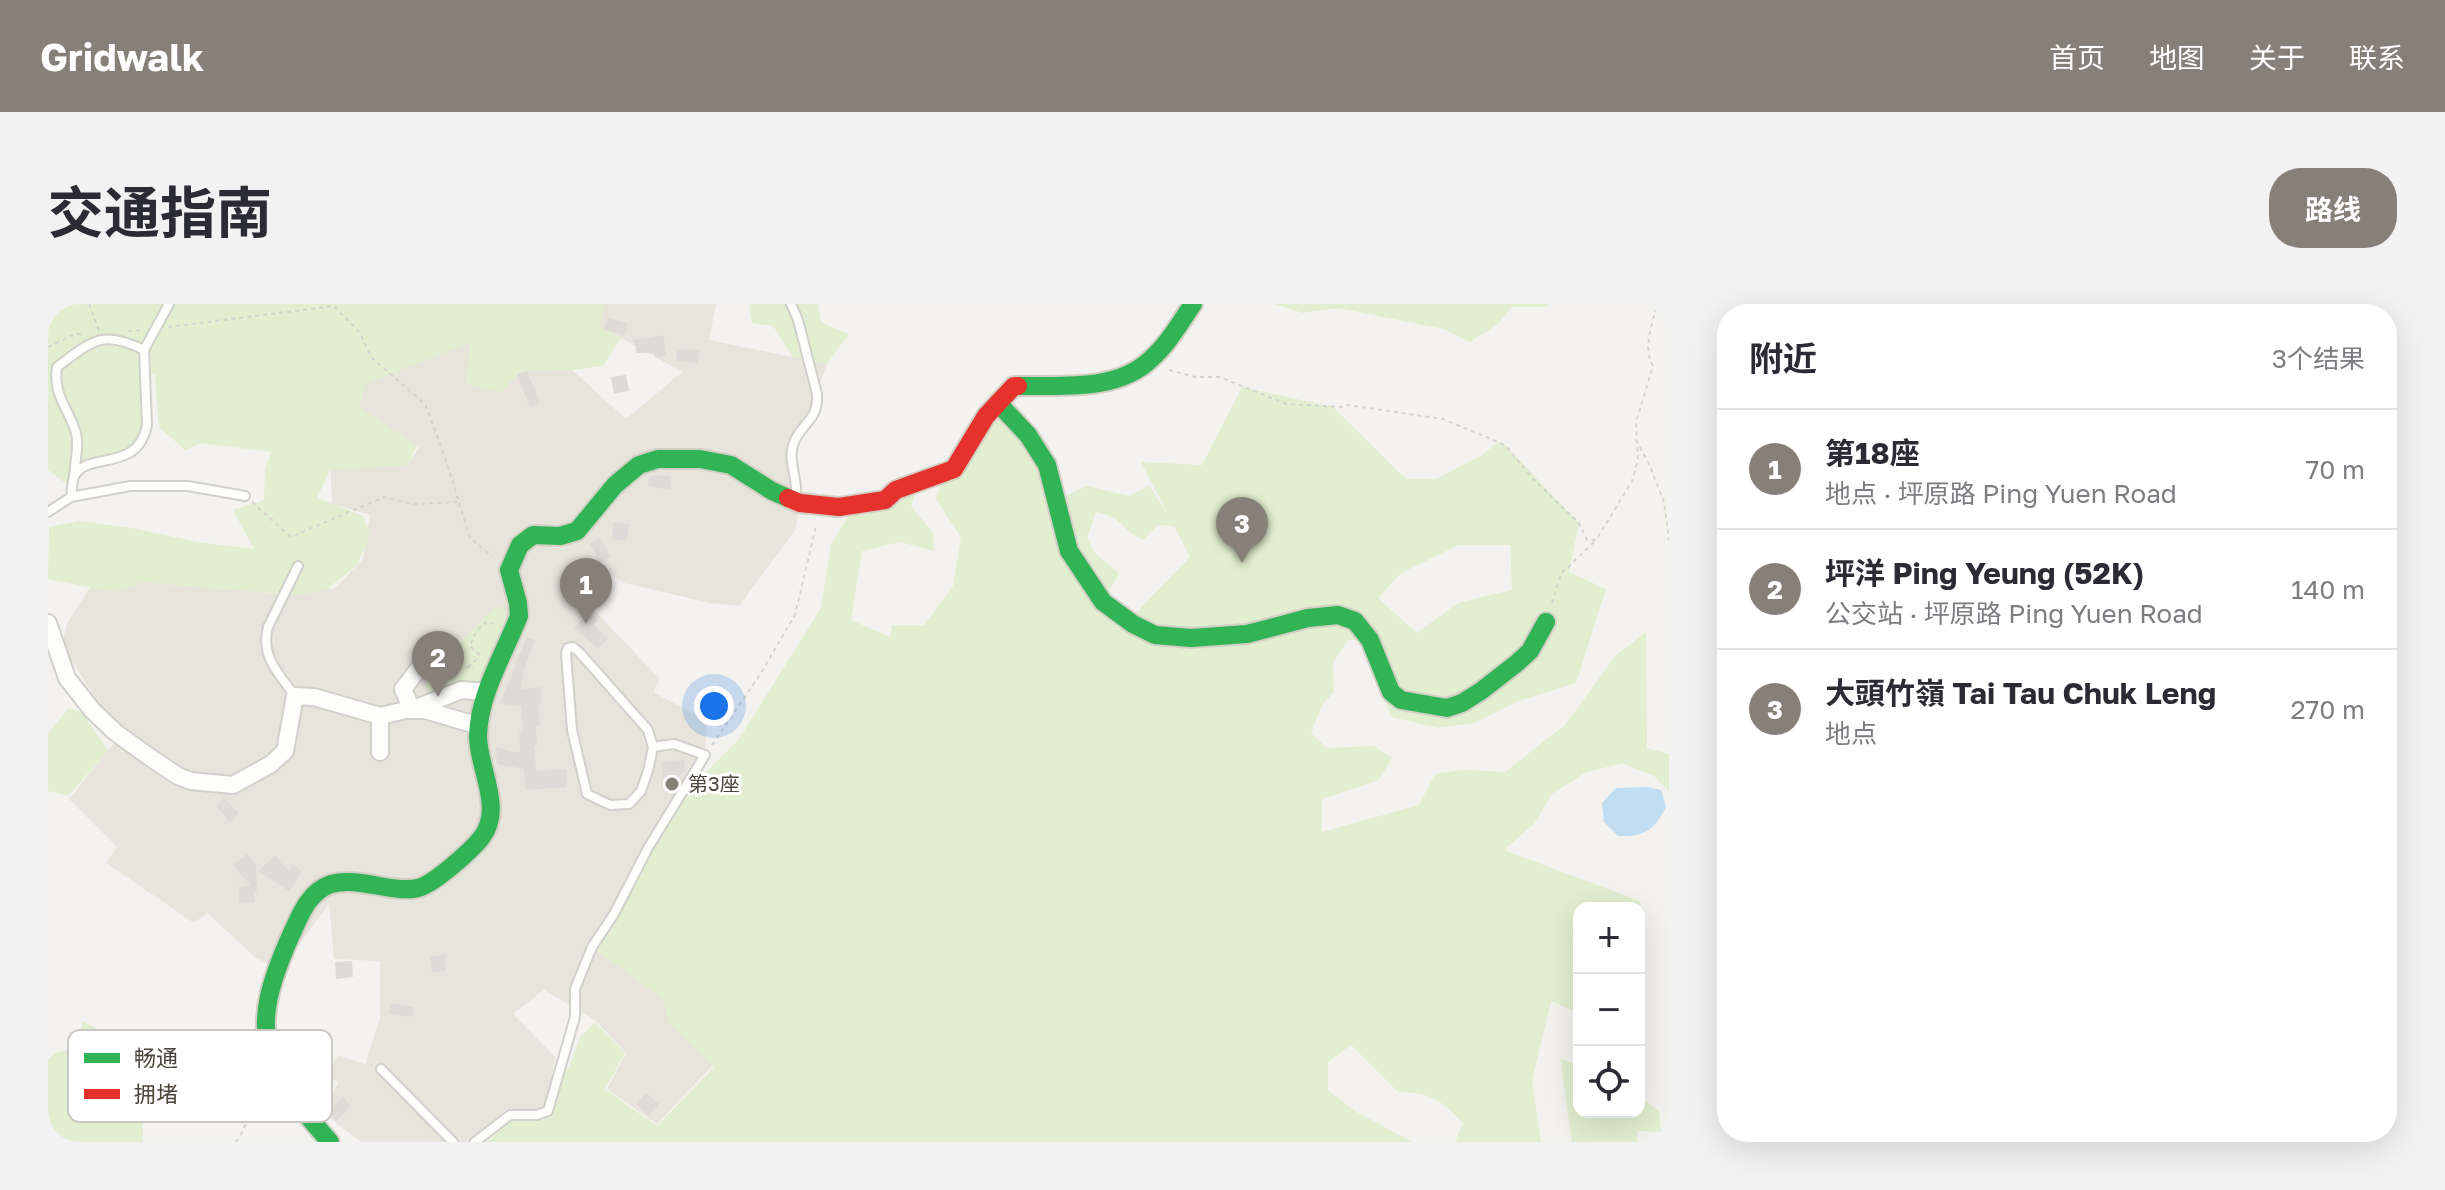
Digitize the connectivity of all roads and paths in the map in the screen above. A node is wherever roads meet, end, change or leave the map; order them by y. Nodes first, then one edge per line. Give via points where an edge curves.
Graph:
1 (89, 304) edge
2 (169, 304) edge
3 (791, 304) edge
4 (1193, 304) edge
5 (1657, 304) edge
6 (334, 305) edge
7 (162, 328) dead end
8 (149, 329) dead end
9 (121, 332) dead end
10 (104, 336) junction
11 (48, 347) edge
12 (144, 350) junction
13 (1170, 370) dead end
14 (998, 403) junction
15 (1636, 439) junction
16 (74, 477) junction
17 (245, 496) joint
18 (71, 497) junction
19 (795, 501) junction
20 (459, 502) junction
21 (819, 505) junction
22 (48, 512) edge
23 (1596, 540) junction
24 (1669, 540) edge
25 (298, 566) dead end
26 (509, 570) junction
27 (1546, 622) joint
28 (48, 623) edge
29 (496, 631) dead end
30 (436, 646) dead end
31 (487, 648) dead end
32 (480, 655) junction
33 (477, 659) junction
34 (467, 668) junction
35 (472, 669) junction
36 (471, 675) dead end
37 (412, 677) junction
38 (487, 692) junction
39 (295, 696) junction
40 (412, 710) junction
41 (380, 716) junction
42 (479, 726) junction
43 (653, 747) junction
44 (380, 752) dead end
45 (705, 755) junction
46 (266, 1030) edge
47 (381, 1069) dead end
48 (246, 1122) edge
49 (312, 1122) edge
50 (236, 1142) edge
51 (330, 1142) edge
52 (453, 1142) edge
53 (475, 1142) edge

1 - 10 path
2 - 12 lane
3 - 19 lane via 818,403 792,450
4 - 14 street via 1143,366 1113,381 1014,386
5 - 15 path via 1648,344 1653,366
6 - 7 path
6 - 20 path via 360,333 371,357 425,404
8 - 9 path
10 - 11 path via 75,334
10 - 12 lane
10 - 16 lane via 57,367 62,404 77,432
12 - 16 lane via 145,437 123,457 82,468
13 - 23 path via 1220,377 1286,404 1348,405 1443,419 1505,445 1579,523 1587,540
14 - 21 street via 954,469 896,490 885,500
14 - 27 street via 1047,465 1069,551 1103,602 1155,635 1247,634 1338,615 1355,621 1370,640 1391,692 1401,700 1447,708 1481,691 1517,663
15 - 23 path via 1632,481
15 - 24 path via 1664,502
16 - 18 lane
17 - 18 lane via 188,486 130,486
17 - 20 path via 291,537 384,497 413,504
18 - 22 lane
19 - 21 street
19 - 26 street via 724,463 652,460 621,479 577,531 526,539
20 - 26 path via 470,538
21 - 45 path via 795,615
23 - 27 path via 1561,574
25 - 39 lane via 265,637 266,652
26 - 38 street via 519,616
28 - 39 street via 67,678 92,710 139,750 191,781 233,785 271,764 285,751
29 - 32 path via 488,621 474,633 470,646
30 - 37 street
31 - 32 path
32 - 33 path
33 - 34 path
33 - 35 path via 477,670
34 - 35 path
34 - 37 path via 460,666 429,680
35 - 36 path
37 - 40 street via 403,689
38 - 40 street via 461,690
38 - 42 street
39 - 41 street
40 - 41 street
40 - 42 street
41 - 44 street
42 - 46 street via 489,803 489,826 482,837 418,888 352,883 319,890 303,909 271,980
43 - 43 lane via 641,791 629,804 610,805 587,794 572,730 568,648 580,653 648,730
43 - 45 lane via 674,744
45 - 53 lane via 592,947 575,989 575,1017 548,1111 510,1115
47 - 52 lane
48 - 50 path
49 - 51 street

